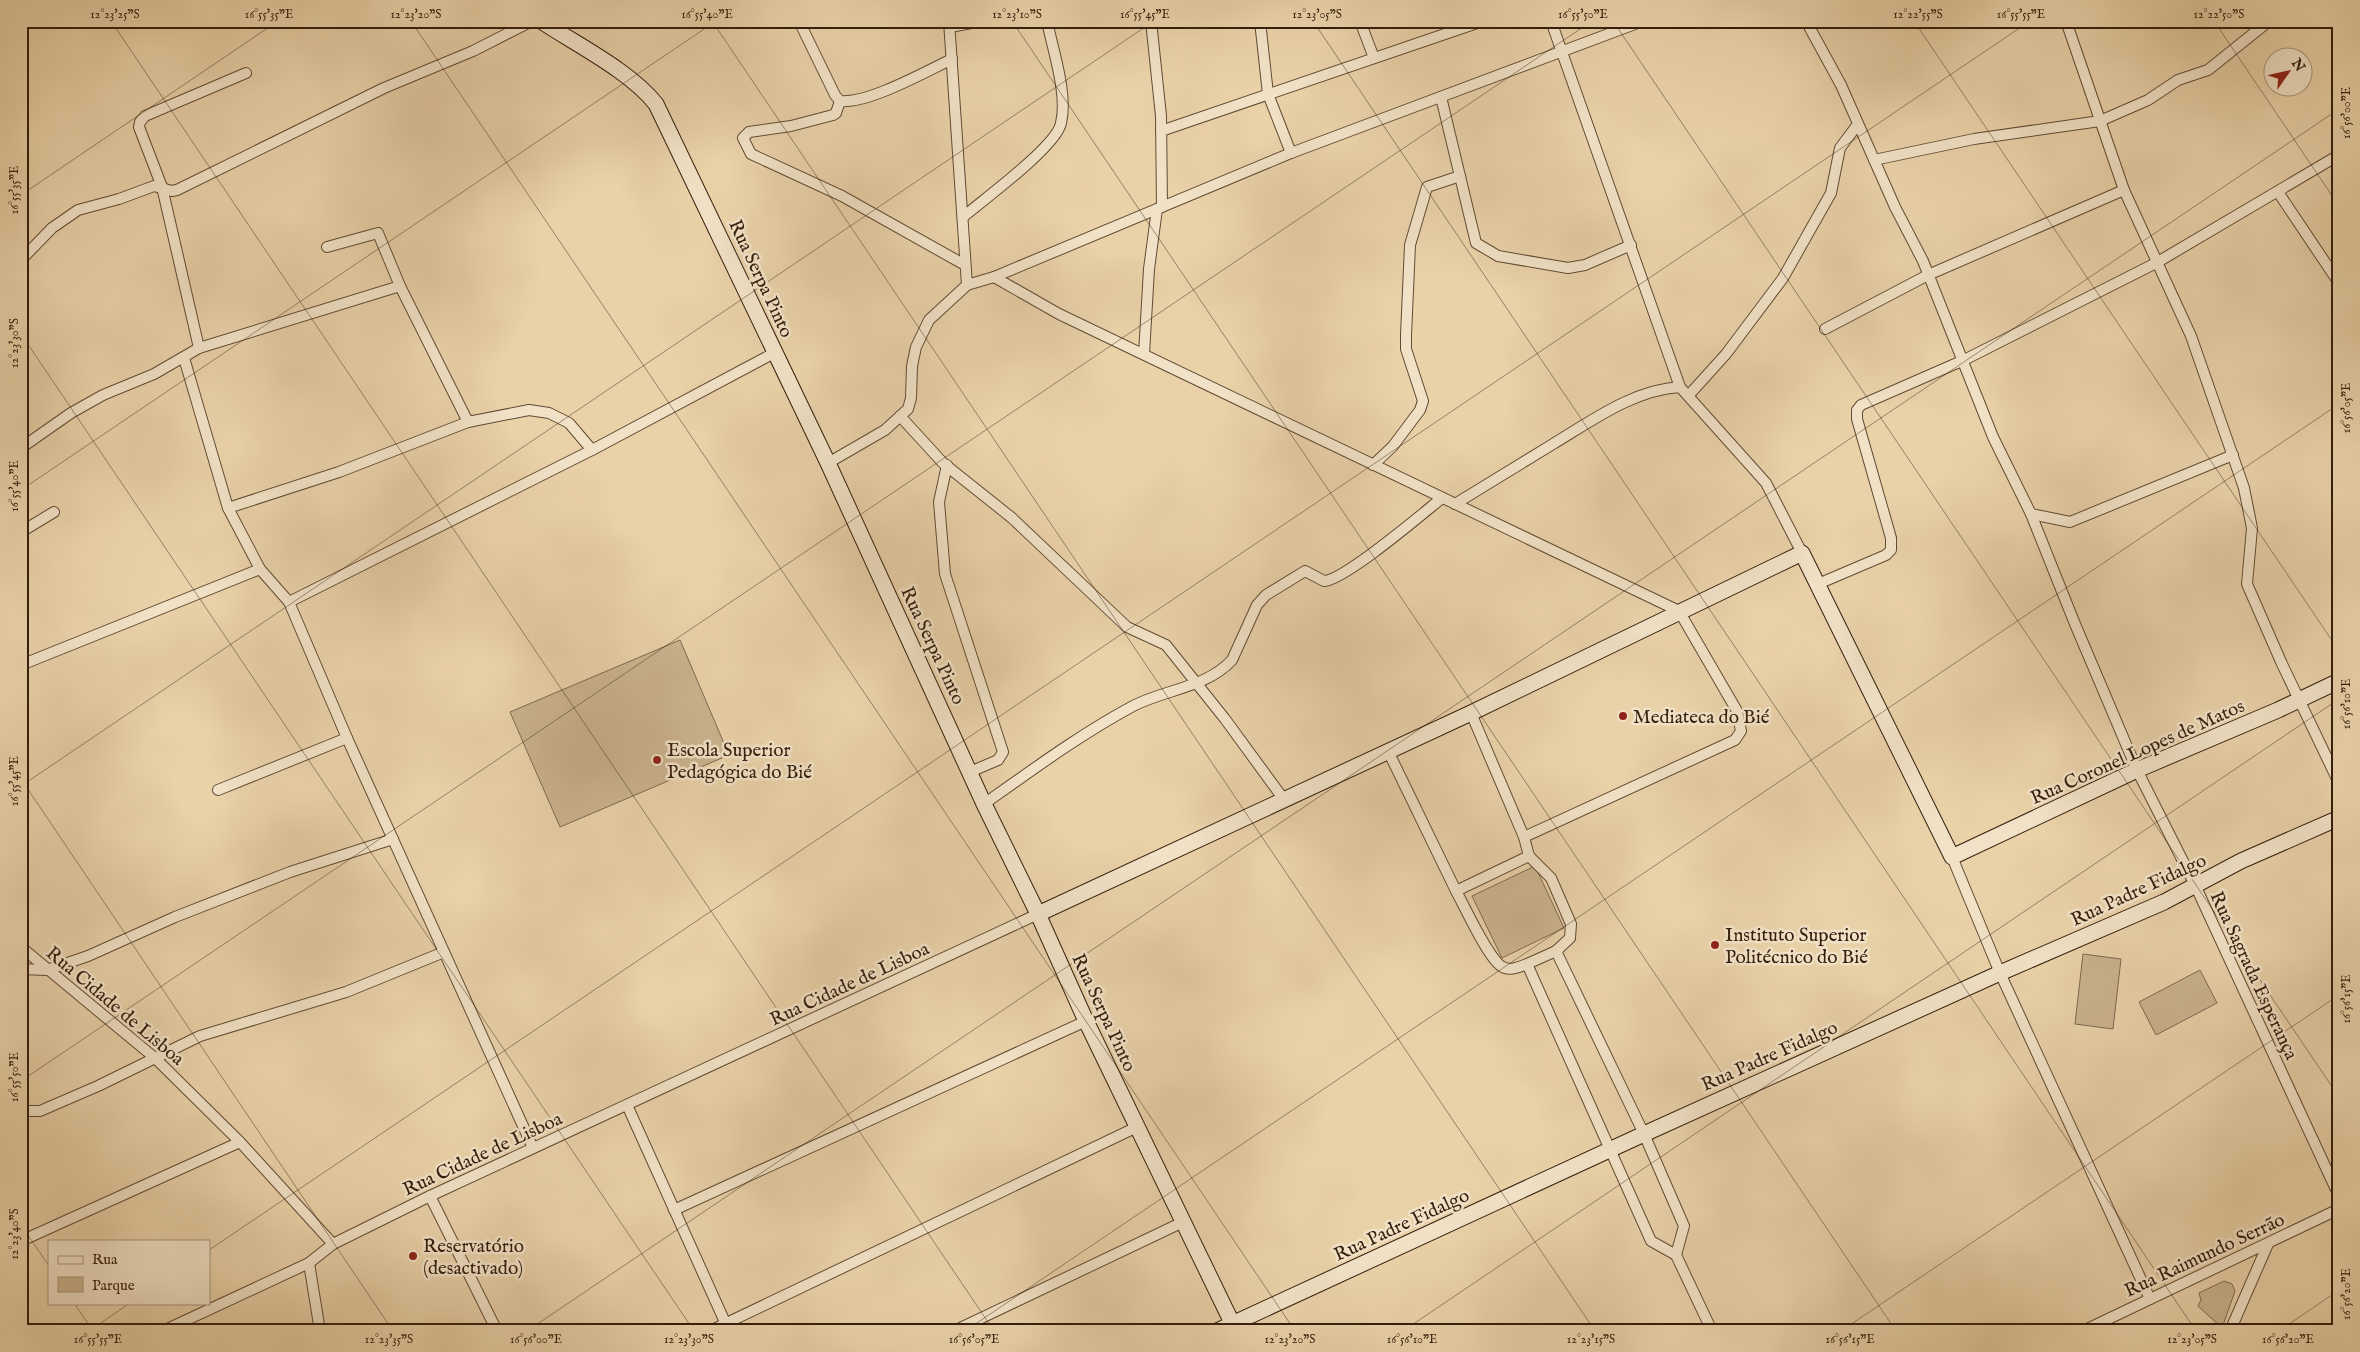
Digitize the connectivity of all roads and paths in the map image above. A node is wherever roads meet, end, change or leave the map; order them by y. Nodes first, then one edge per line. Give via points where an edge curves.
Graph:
1 (532, 21) edge
2 (542, 21) edge
3 (799, 21) edge
4 (982, 21) edge
5 (1047, 21) edge
6 (1151, 21) edge
7 (1260, 21) edge
8 (1360, 21) edge
9 (1483, 21) edge
10 (1551, 21) edge
11 (1643, 21) edge
12 (1806, 21) edge
13 (2066, 21) edge
14 (2269, 21) edge
15 (1468, 23) edge
16 (950, 24) edge
17 (1628, 24) edge
18 (1563, 52) junction
19 (1374, 58) junction
20 (952, 59) junction
21 (246, 73) dead end
22 (1268, 94) junction
23 (1441, 98) junction
24 (840, 101) junction
25 (2100, 121) junction
26 (1858, 124) junction
27 (1161, 131) junction
28 (1291, 153) junction
29 (2339, 155) edge
30 (1874, 160) junction
31 (1460, 176) junction
32 (162, 187) junction
33 (2124, 190) junction
34 (2278, 192) junction
35 (1160, 208) junction
36 (963, 217) junction
37 (1631, 244) junction
38 (328, 247) dead end
39 (21, 260) edge
40 (2156, 263) junction
41 (965, 265) junction
42 (1928, 275) junction
43 (994, 277) junction
44 (2339, 283) edge
45 (967, 285) junction
46 (400, 286) junction
47 (1825, 329) dead end
48 (199, 348) junction
49 (776, 352) junction
50 (1144, 354) junction
51 (184, 358) junction
52 (1964, 360) junction
53 (1680, 387) junction
54 (1689, 395) junction
55 (900, 416) junction
56 (468, 422) junction
57 (21, 448) edge
58 (592, 450) junction
59 (2233, 455) junction
60 (828, 463) junction
61 (1373, 465) junction
62 (947, 466) junction
63 (1442, 498) junction
64 (1455, 504) junction
65 (228, 508) junction
66 (54, 512) dead end
67 (2031, 514) junction
68 (21, 532) edge
69 (1802, 553) junction
70 (260, 569) junction
71 (1818, 584) junction
72 (289, 602) junction
73 (1679, 611) junction
74 (21, 665) edge
75 (2339, 680) edge
76 (1197, 684) junction
77 (2300, 699) junction
78 (1472, 713) junction
79 (347, 738) junction
80 (1388, 751) junction
81 (2137, 770) junction
82 (970, 772) junction
83 (2339, 783) edge
84 (218, 790) dead end
85 (1285, 801) junction
86 (984, 804) junction
87 (2339, 818) edge
88 (1524, 837) junction
89 (393, 839) junction
90 (1529, 856) junction
91 (1952, 857) junction
92 (2195, 885) junction
93 (1456, 891) junction
94 (1038, 914) junction
95 (21, 947) edge
96 (1556, 951) junction
97 (444, 952) junction
98 (1527, 964) junction
99 (21, 969) edge
100 (47, 970) junction
101 (2000, 973) junction
102 (1086, 1020) junction
103 (155, 1058) junction
104 (627, 1106) junction
105 (21, 1108) edge
106 (1136, 1127) junction
107 (1644, 1134) junction
108 (240, 1142) junction
109 (533, 1148) junction
110 (1609, 1150) junction
111 (430, 1196) junction
112 (2339, 1196) edge
113 (2339, 1209) edge
114 (674, 1210) junction
115 (1183, 1222) junction
116 (21, 1241) edge
117 (333, 1244) junction
118 (2268, 1244) junction
119 (1676, 1255) junction
120 (309, 1262) junction
121 (2150, 1299) junction
122 (727, 1327) edge
123 (1234, 1327) edge
124 (163, 1331) edge
125 (320, 1331) edge
126 (497, 1331) edge
127 (710, 1331) edge
128 (954, 1331) edge
129 (1217, 1331) edge
130 (1712, 1331) edge
131 (2083, 1331) edge
132 (2230, 1331) edge

1 - 32 street via 473,51 384,88 177,190
2 - 49 street, Rua Serpa Pinto via 645,90 656,104
3 - 24 street via 834,95
4 - 16 street
5 - 36 street via 1062,97 1061,125 1055,136 1016,173
6 - 27 street
7 - 22 street
8 - 19 street
9 - 15 street
10 - 18 street
11 - 17 street
12 - 26 street, Rua Sagrada Esperança
13 - 25 street
14 - 25 street via 2208,70 2178,80 2148,100
15 - 19 street
16 - 20 street
17 - 18 street
18 - 23 street
18 - 37 street
19 - 22 street
20 - 24 street via 889,89
20 - 36 street
21 - 32 street via 145,116 140,122
22 - 27 street
22 - 28 street
23 - 28 street
23 - 31 street
24 - 41 street via 834,115 749,132 743,138 745,144 751,154 842,196
25 - 30 street via 1974,139
25 - 33 street
26 - 30 street, Rua Sagrada Esperança
26 - 54 street via 1840,148 1831,193 1782,278 1726,354
27 - 35 street
28 - 35 street
29 - 34 street
30 - 42 street, Rua Sagrada Esperança
31 - 37 street via 1474,240 1498,256 1568,268 1584,265
31 - 61 street via 1429,185 1410,245 1406,349 1423,401 1420,410 1392,446
32 - 39 street via 154,186 78,210 52,228
32 - 48 street
33 - 40 street
33 - 42 street
34 - 40 street
34 - 44 street
35 - 43 street
35 - 50 street via 1149,269
36 - 41 street
37 - 53 street
38 - 46 street via 378,234
40 - 52 street
40 - 59 street via 2190,336
41 - 45 street
42 - 47 street
42 - 52 street, Rua Sagrada Esperança
43 - 45 street
43 - 50 street via 1059,314
45 - 55 street via 929,320 916,347 908,409
46 - 48 street
46 - 56 street
48 - 51 street
49 - 58 street
49 - 60 street, Rua Serpa Pinto
50 - 61 street
51 - 57 street via 103,395
51 - 65 street
52 - 67 street, Rua Sagrada Esperança via 1993,437
52 - 71 street via 1873,398 1857,410 1891,538 1890,550 1886,555
53 - 54 street
53 - 64 street via 1642,394 1613,407
54 - 69 street via 1766,483
55 - 60 street via 884,430
55 - 62 street
56 - 58 street via 529,410 549,413 569,423
56 - 65 street via 339,472
58 - 72 street
59 - 67 street via 2070,522
59 - 77 street via 2252,528 2247,584
60 - 82 street, Rua Serpa Pinto
61 - 63 street
62 - 76 street via 1012,518 1127,627 1166,646
62 - 82 street via 939,502 945,574 1002,752 998,760
63 - 64 street
63 - 76 street via 1375,552 1335,578 1324,581 1305,571 1266,595 1256,605 1232,660
64 - 73 street
65 - 70 street
66 - 68 street
67 - 81 street, Rua Sagrada Esperança
69 - 71 street
69 - 73 street
70 - 72 street
70 - 74 street
71 - 91 street
72 - 79 street
73 - 78 street
73 - 88 street via 1737,711 1741,731 1735,740
75 - 77 street, Rua Coronel Lopes de Matos
76 - 85 street
76 - 86 street via 1154,696 1132,707 1064,748
77 - 81 street, Rua Coronel Lopes de Matos
77 - 83 street
78 - 80 street
78 - 88 street
79 - 84 street
79 - 89 street
80 - 85 street
80 - 93 street
81 - 91 street, Rua Coronel Lopes de Matos
81 - 92 street, Rua Sagrada Esperança
82 - 86 street, Rua Serpa Pinto
85 - 94 street
86 - 94 street, Rua Serpa Pinto
87 - 92 street, Rua Padre Fidalgo
88 - 90 street
89 - 97 street
89 - 100 street via 290,872
90 - 93 street
90 - 96 street via 1551,878 1571,924 1570,938
91 - 101 street
92 - 101 street, Rua Padre Fidalgo via 2164,902
92 - 112 street, Rua Sagrada Esperança
93 - 98 street via 1490,953 1501,966 1512,969
94 - 102 street, Rua Serpa Pinto
94 - 104 street, Rua Cidade de Lisboa
95 - 100 street, Rua Cidade de Lisboa
96 - 98 street
96 - 107 street
97 - 103 street via 346,992 215,1030
97 - 109 street
98 - 110 street
99 - 100 street
100 - 103 street, Rua Cidade de Lisboa
101 - 107 street, Rua Padre Fidalgo
101 - 121 street
102 - 106 street, Rua Serpa Pinto
102 - 114 street
103 - 105 street via 40,1111
103 - 108 street, Rua Cidade de Lisboa
104 - 109 street, Rua Cidade de Lisboa
104 - 114 street
106 - 115 street, Rua Serpa Pinto
106 - 122 street
107 - 110 street, Rua Padre Fidalgo
107 - 119 street via 1684,1226
108 - 116 street
108 - 117 street, Rua Cidade de Lisboa
109 - 111 street, Rua Cidade de Lisboa
110 - 119 street via 1651,1241
110 - 123 street, Rua Padre Fidalgo
111 - 117 street, Rua Cidade de Lisboa
111 - 126 street
113 - 118 street, Rua Raimundo Serrão
114 - 122 street
115 - 123 street, Rua Serpa Pinto
115 - 128 street
117 - 120 street
118 - 121 street, Rua Raimundo Serrão
118 - 132 street
119 - 130 street
120 - 124 street
120 - 125 street
121 - 131 street, Rua Raimundo Serrão
122 - 127 street
123 - 129 street, Rua Padre Fidalgo

